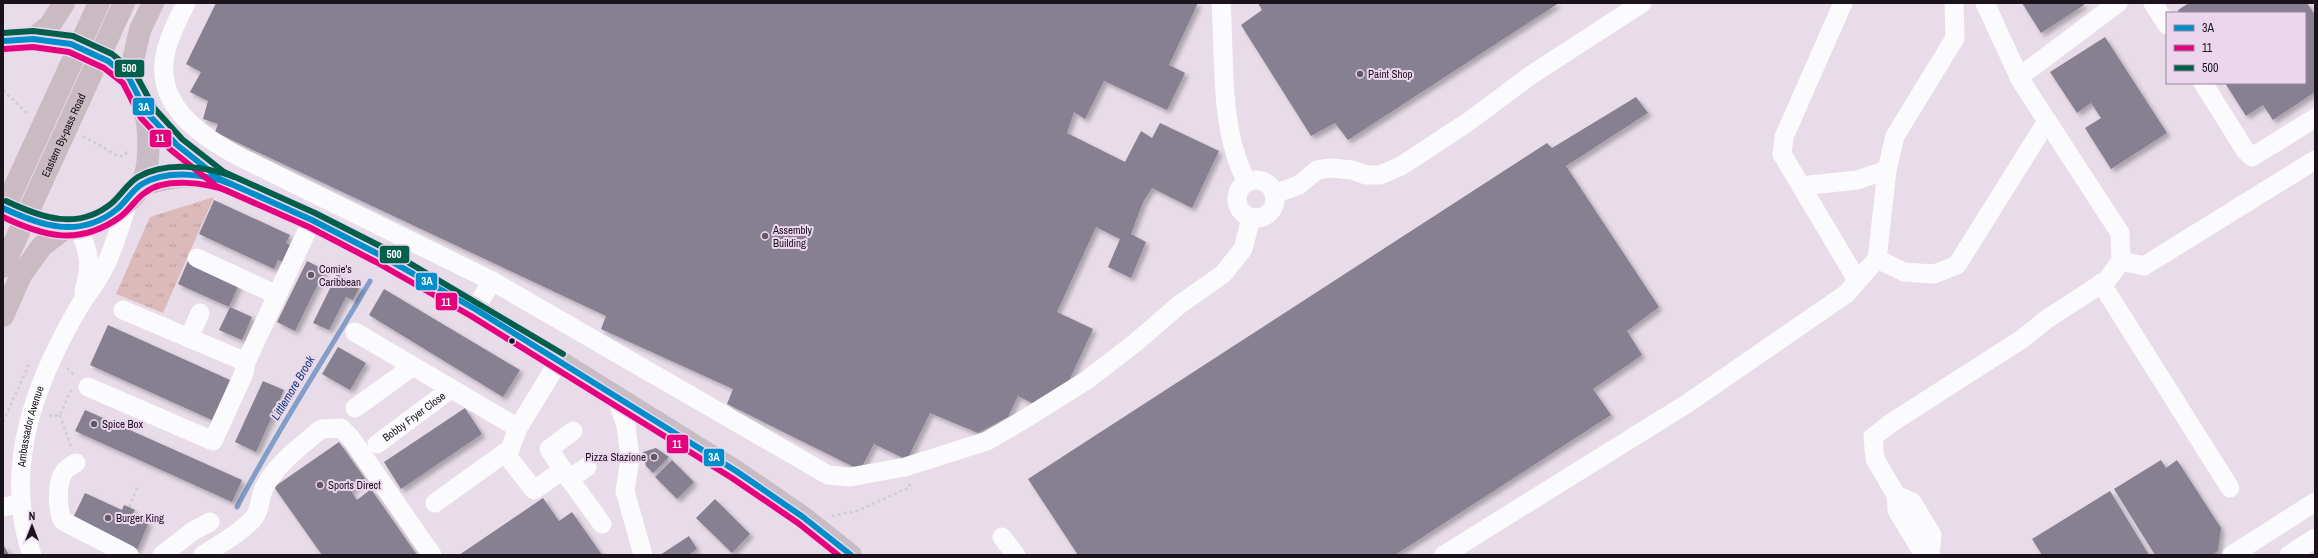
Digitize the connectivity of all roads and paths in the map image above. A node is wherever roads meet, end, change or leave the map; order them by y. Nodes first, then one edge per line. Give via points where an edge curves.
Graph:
1 (64, 3) edge
2 (153, 3) edge
3 (186, 3) edge
4 (1221, 3) edge
5 (1642, 3) edge
6 (1843, 3) edge
7 (1954, 3) edge
8 (1985, 3) edge
9 (2118, 3) edge
10 (2153, 3) edge
11 (98, 5) edge
12 (121, 10) edge
13 (2166, 23) edge
14 (33, 39) junction
15 (4, 42) edge
16 (2019, 77) junction
17 (129, 78) junction
18 (2204, 84) edge
19 (147, 113) junction
20 (2315, 118) edge
21 (2047, 121) junction
22 (2315, 160) edge
23 (1887, 170) junction
24 (220, 179) junction
25 (1247, 182) junction
26 (1801, 186) junction
27 (135, 192) junction
28 (1274, 194) junction
29 (3, 208) edge
30 (3, 212) edge
31 (1252, 218) junction
32 (312, 220) junction
33 (71, 228) junction
34 (7, 258) edge
35 (197, 258) dead end
36 (1877, 259) junction
37 (2121, 261) junction
38 (1857, 280) junction
39 (2101, 283) junction
40 (490, 285) junction
41 (277, 295) junction
42 (79, 306) junction
43 (475, 309) junction
44 (123, 310) dead end
45 (200, 313) dead end
46 (3, 316) edge
47 (355, 332) dead end
48 (189, 338) junction
49 (53, 353) junction
50 (559, 361) junction
51 (246, 362) junction
52 (412, 367) junction
53 (79, 383) junction
54 (451, 389) junction
55 (616, 396) junction
56 (355, 408) dead end
57 (60, 415) junction
58 (29, 416) junction
59 (518, 428) junction
60 (573, 431) dead end
61 (377, 444) dead end
62 (505, 452) junction
63 (76, 463) joint
64 (587, 467) dead end
65 (566, 475) junction
66 (137, 488) dead end
67 (2230, 488) dead end
68 (901, 492) dead end
69 (1896, 495) junction
70 (2315, 502) edge
71 (435, 503) dead end
72 (12, 506) edge
73 (129, 507) dead end
74 (857, 511) dead end
75 (210, 522) dead end
76 (602, 524) dead end
77 (1002, 537) dead end
78 (2315, 538) edge
79 (32, 555) edge
80 (129, 555) edge
81 (162, 555) edge
82 (203, 555) edge
83 (432, 555) edge
84 (643, 555) edge
85 (851, 555) edge
86 (1016, 555) edge
87 (1444, 555) edge
88 (1924, 555) edge
89 (1930, 555) edge
90 (2232, 555) edge
91 (2289, 555) edge

1 - 14 highway via 50,25
2 - 17 highway via 140,30
3 - 40 street via 171,35 163,67 165,84 172,100 197,132 242,158
4 - 25 street via 1231,141 1240,170
5 - 28 street via 1531,75 1468,122 1401,166 1380,175 1330,168 1317,170 1299,184
6 - 26 street via 1784,137 1782,154
7 - 23 street via 1955,38 1895,136
8 - 16 street
9 - 16 street
10 - 13 street
11 - 30 highway, Eastern By-pass Road
12 - 34 highway, Eastern By-pass Road
14 - 15 main road
14 - 17 main road via 71,44 108,61
16 - 21 street
17 - 19 main road
18 - 20 street via 2252,157
19 - 24 main road via 177,145
19 - 27 main road via 149,154
21 - 36 street via 1957,265 1934,274 1904,272
21 - 37 street via 2120,233
22 - 37 street via 2144,266
23 - 26 street via 1857,180
23 - 36 street
24 - 27 main road via 195,174 174,176
24 - 32 main road
25 - 28 street via 1263,181 1272,188
25 - 31 street via 1238,190 1236,202 1242,212
26 - 38 street
27 - 33 main road via 107,217
27 - 42 street, Ambassador Avenue via 104,268
28 - 31 street via 1274,204 1270,212 1261,218
29 - 33 main road via 37,225
31 - 40 street via 1243,250 1223,274 1179,305 1087,380 987,441 905,467 850,477 828,475
32 - 41 street
32 - 43 main road
33 - 42 street, Ambassador Avenue via 89,254 89,274
33 - 46 highway via 42,246 21,275
35 - 41 street
36 - 38 street
37 - 39 street via 2107,280
38 - 87 street via 1846,294 1688,403
39 - 67 street
39 - 69 street via 2022,339 1873,437 1875,459
40 - 43 street
41 - 51 street
42 - 49 street, Ambassador Avenue
43 - 50 main road
44 - 48 street
45 - 48 street
47 - 52 street, Bobby Fryer Close
48 - 51 street
49 - 53 path
49 - 58 street, Ambassador Avenue
50 - 55 main road
50 - 59 street
51 - 53 street via 244,373 213,441
52 - 54 street, Bobby Fryer Close
52 - 56 street
53 - 57 path
54 - 59 street, Bobby Fryer Close
54 - 61 street, Bobby Fryer Close
55 - 84 street via 626,426 630,458 625,492
55 - 85 main road via 736,471
57 - 58 path
57 - 63 path
58 - 72 street, Ambassador Avenue
59 - 62 street via 510,449
60 - 65 street via 549,449
62 - 65 street via 534,490
62 - 71 street
63 - 80 street via 68,467 62,476 60,514 63,521
64 - 65 street
65 - 76 street
66 - 73 path
68 - 74 path
69 - 88 street via 1897,510
69 - 89 street via 1912,502 1932,535
70 - 90 street
72 - 79 street, Ambassador Avenue
75 - 81 street via 193,531
77 - 86 street
78 - 91 street
82 - 83 street via 252,520 259,512 264,488 285,460 321,429 329,427 341,428 350,437

